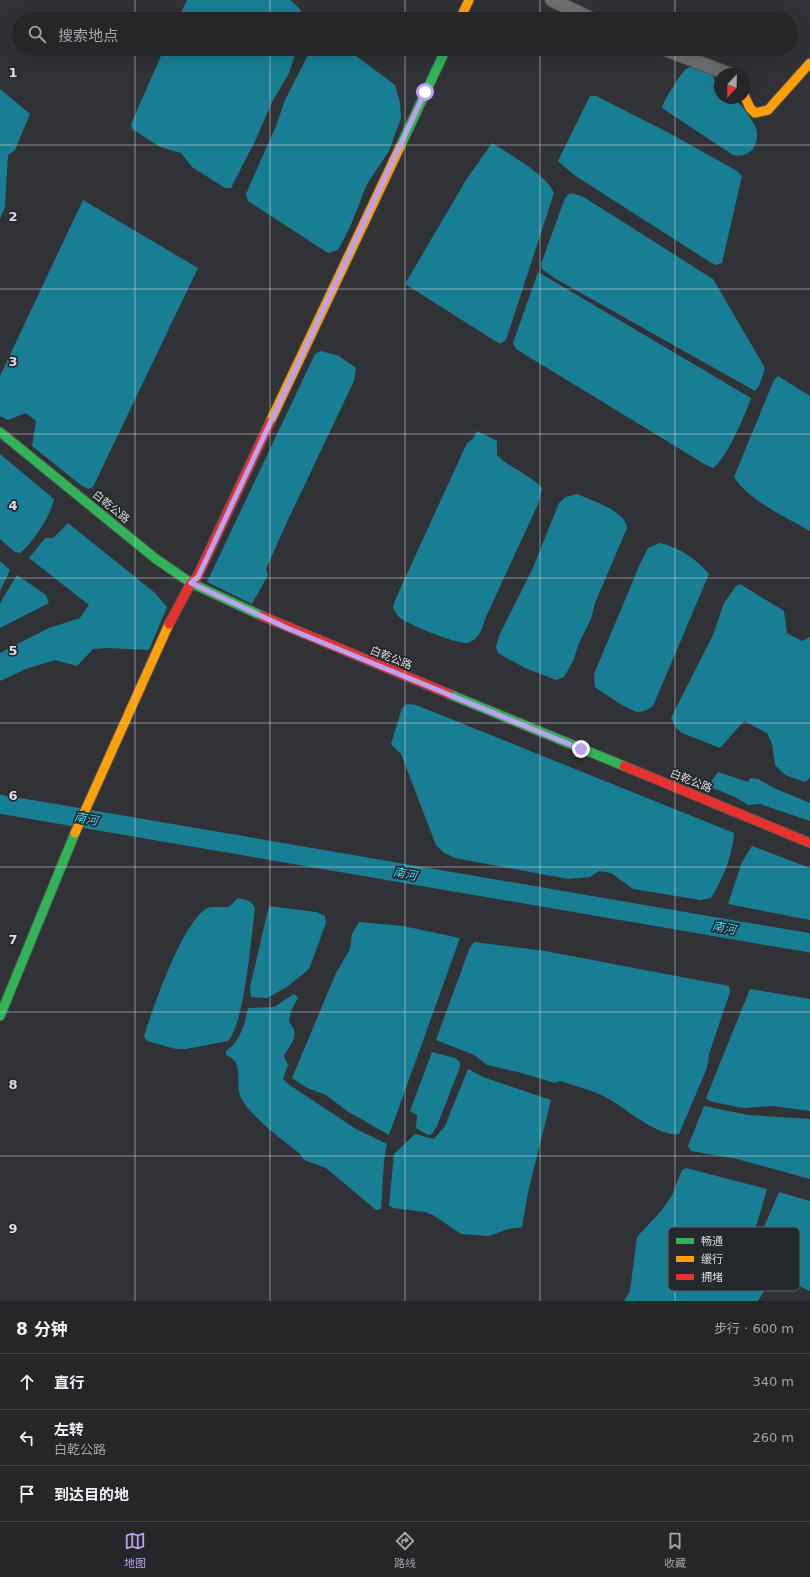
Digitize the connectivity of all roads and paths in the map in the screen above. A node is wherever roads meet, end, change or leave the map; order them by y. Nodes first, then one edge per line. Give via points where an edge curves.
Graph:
1 (469, 0) edge
2 (552, 0) edge
3 (463, 12) edge
4 (577, 12) edge
5 (443, 56) edge
6 (682, 56) edge
7 (810, 63) edge
8 (714, 68) edge
9 (748, 104) edge
10 (0, 432) edge
11 (191, 583) junction
12 (810, 843) edge
13 (0, 1016) edge

1 - 3 street
2 - 4 street
5 - 11 street via 198,577
6 - 8 street
7 - 9 street via 768,110 760,114 755,113
10 - 11 street, 白乾公路 via 156,559
11 - 12 street, 白乾公路 via 287,628
11 - 13 street via 177,607 84,810

